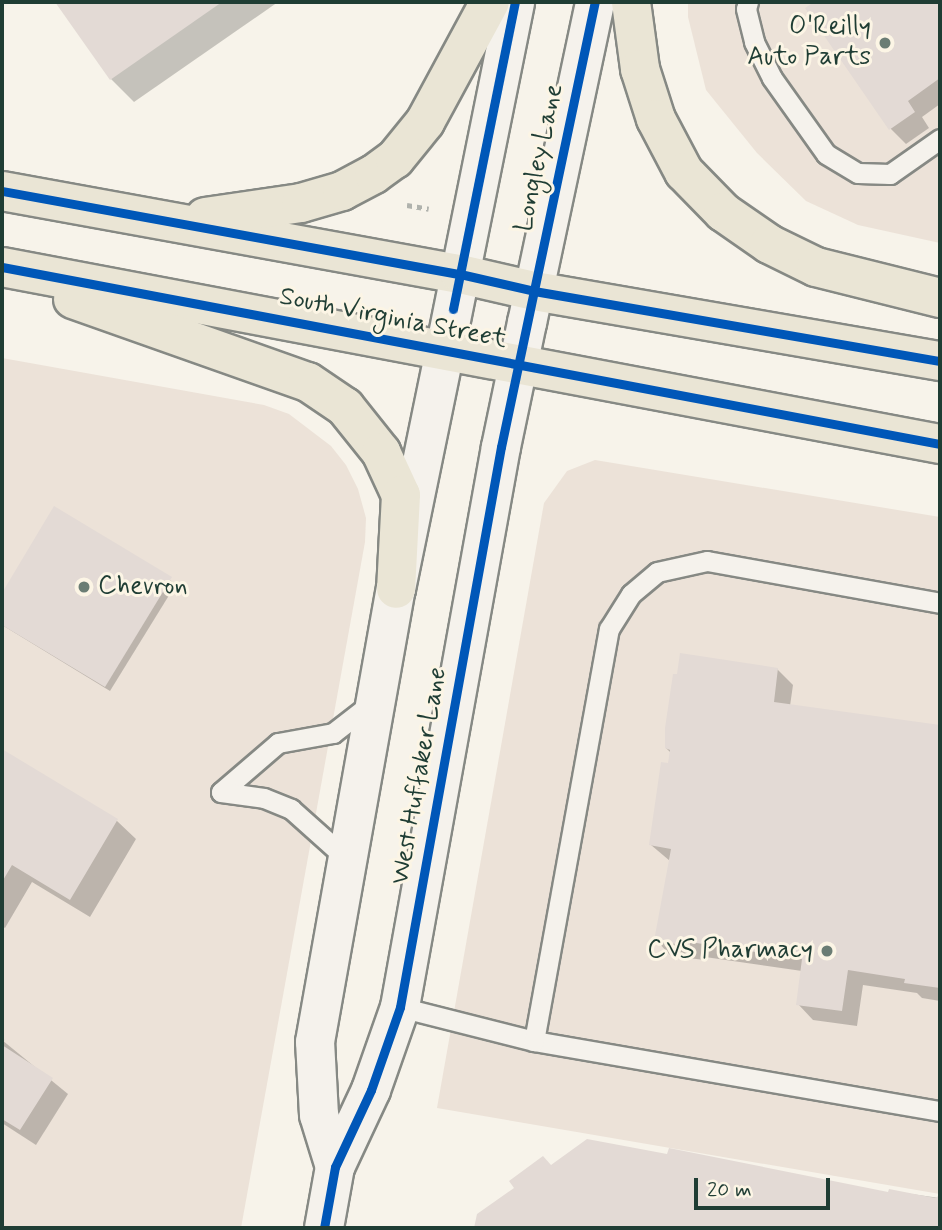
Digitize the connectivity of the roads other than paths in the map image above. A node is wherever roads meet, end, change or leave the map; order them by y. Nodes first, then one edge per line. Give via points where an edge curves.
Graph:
1 (490, 2) edge
2 (515, 2) edge
3 (595, 2) edge
4 (631, 2) edge
5 (748, 2) edge
6 (940, 139) edge
7 (2, 191) edge
8 (174, 222) junction
9 (2, 267) edge
10 (2, 274) edge
11 (456, 291) junction
12 (940, 298) edge
13 (531, 307) junction
14 (445, 350) junction
15 (940, 361) edge
16 (519, 365) junction
17 (940, 444) edge
18 (396, 589) junction
19 (940, 603) edge
20 (377, 699) junction
21 (348, 860) junction
22 (400, 1007) junction
23 (534, 1041) junction
24 (940, 1111) edge
25 (335, 1167) junction
26 (324, 1228) edge

1 - 8 main road via 425,122 396,159 342,191 301,203
2 - 11 street
3 - 13 street, Longley Lane
4 - 12 main road via 640,69 656,119 684,172 723,212 769,244 816,267
5 - 6 lane via 754,42 772,78 826,154 858,173 890,174
7 - 8 main road, South Virginia Street
8 - 11 main road, South Virginia Street
9 - 14 main road, South Virginia Street
10 - 18 main road via 308,382 345,407 381,452 401,495
11 - 13 main road, South Virginia Street
11 - 14 street, West Huffaker Lane
13 - 15 main road, South Virginia Street
13 - 16 street, West Huffaker Lane
14 - 16 main road, South Virginia Street
14 - 18 street, West Huffaker Lane
16 - 17 main road, South Virginia Street
16 - 22 street, West Huffaker Lane
18 - 20 street, West Huffaker Lane
19 - 23 lane via 707,561 657,572 631,594 609,629
20 - 21 street, West Huffaker Lane
20 - 21 lane via 333,733 278,743 221,792 264,798 291,809
21 - 25 street, West Huffaker Lane via 315,1042 320,1115
22 - 23 lane
22 - 25 street, West Huffaker Lane via 371,1090
23 - 24 lane
25 - 26 street, West Huffaker Lane

